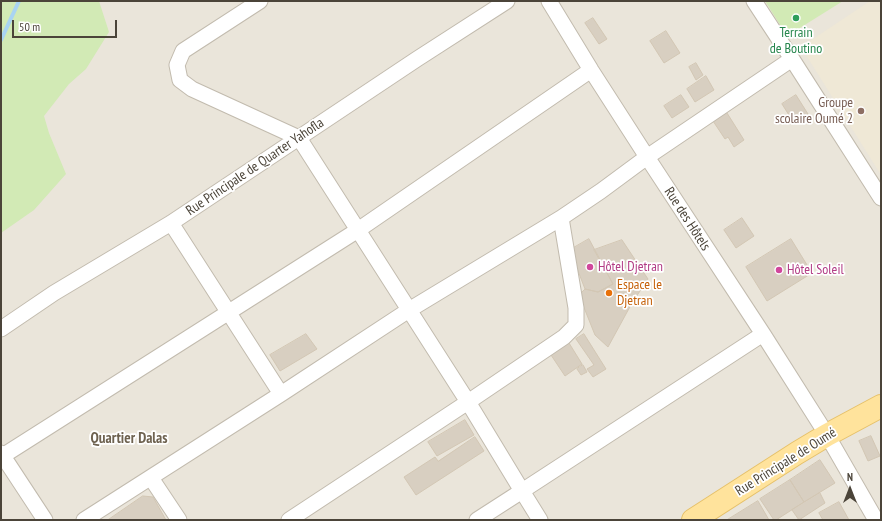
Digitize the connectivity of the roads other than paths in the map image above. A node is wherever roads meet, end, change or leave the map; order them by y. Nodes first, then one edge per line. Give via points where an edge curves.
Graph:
1 (260, 1) edge
2 (507, 1) edge
3 (549, 1) edge
4 (754, 1) edge
5 (792, 59) junction
6 (591, 70) junction
7 (299, 138) junction
8 (647, 157) junction
9 (881, 198) edge
10 (561, 218) junction
11 (171, 223) junction
12 (358, 230) junction
13 (409, 310) junction
14 (229, 313) junction
15 (1, 329) edge
16 (763, 334) junction
17 (281, 394) junction
18 (468, 402) junction
19 (881, 406) edge
20 (827, 435) junction
21 (2, 455) edge
22 (151, 478) junction
23 (522, 491) junction
24 (877, 516) edge
25 (44, 520) edge
26 (84, 520) edge
27 (179, 520) edge
28 (289, 520) edge
29 (477, 520) edge
30 (540, 520) edge
31 (693, 520) edge

1 - 7 street via 183,51 177,65 180,80 192,89
2 - 7 street, Rue Principale de Quarter Yahofla
3 - 6 street, Rue des Hôtels
4 - 5 street
5 - 8 street
5 - 9 street
6 - 8 street, Rue des Hôtels
6 - 12 street
7 - 11 street, Rue Principale de Quarter Yahofla
7 - 12 street
8 - 10 street
8 - 16 street, Rue des Hôtels
10 - 13 street
10 - 18 street via 576,308 576,325 564,337
11 - 14 street
11 - 15 street, Rue Principale de Quarter Yahofla via 54,293
12 - 13 street
12 - 14 street
13 - 17 street
13 - 18 street
14 - 17 street
14 - 21 street
16 - 20 street, Rue des Hôtels
16 - 23 street
17 - 22 street
18 - 23 street
18 - 28 street
19 - 20 main road, Rue Principale de Oumé
20 - 24 street, Rue des Hôtels
20 - 31 main road, Rue Principale de Oumé
21 - 25 street
22 - 26 street
22 - 27 street
23 - 29 street
23 - 30 street

